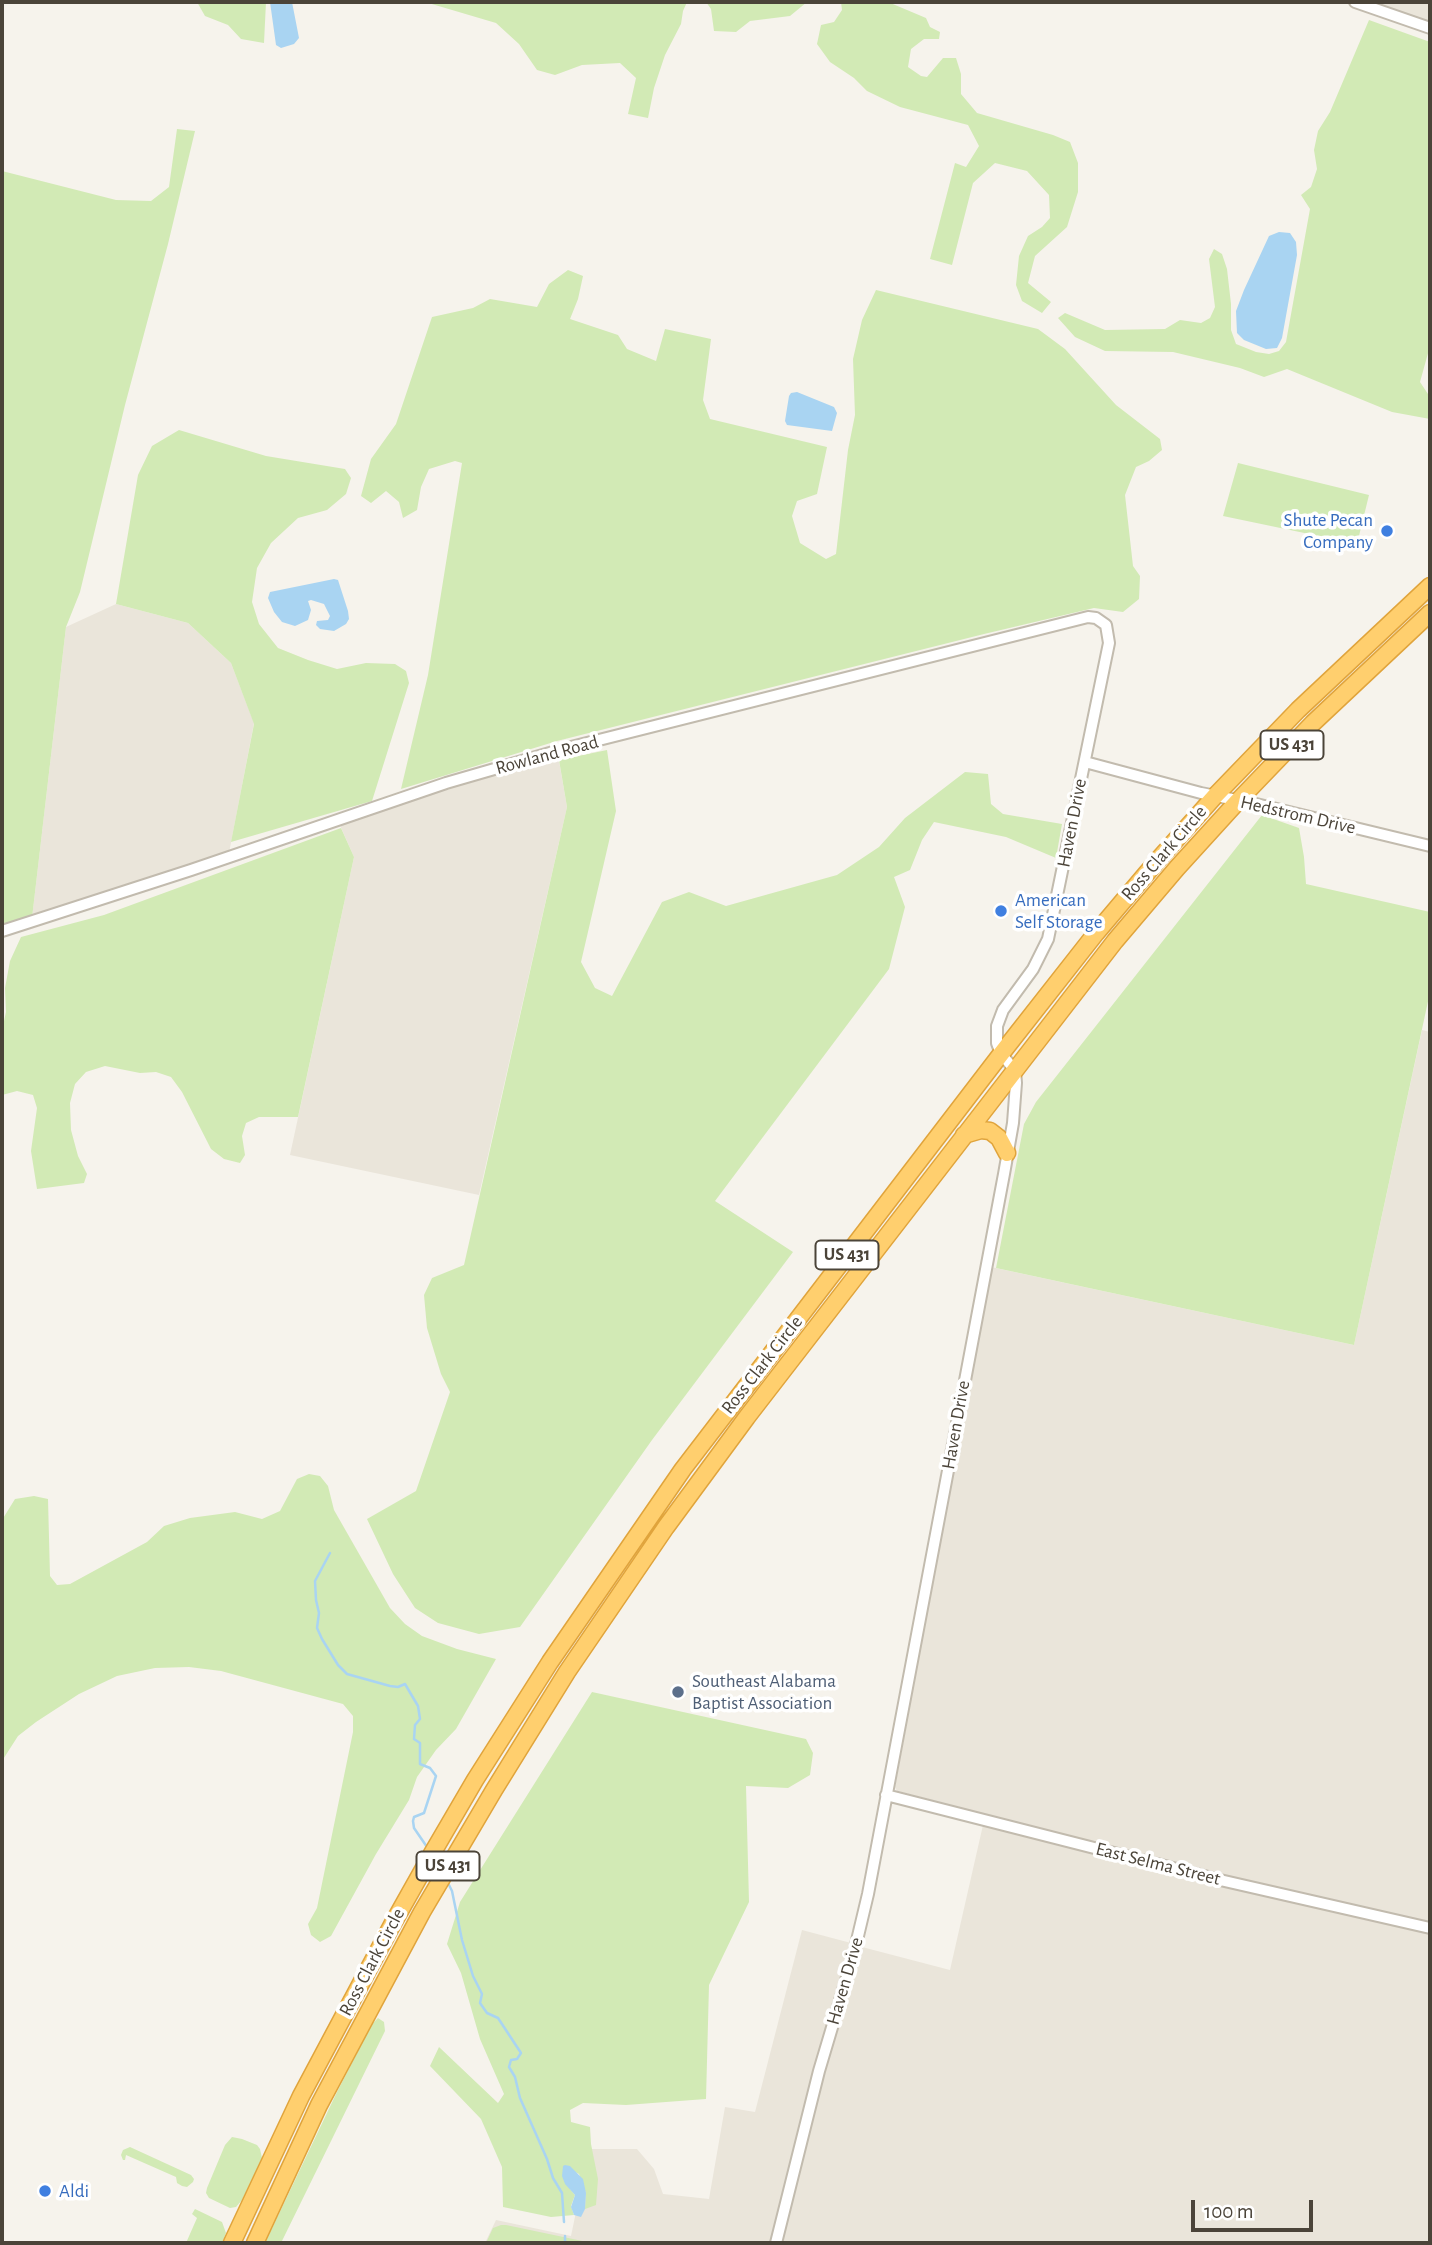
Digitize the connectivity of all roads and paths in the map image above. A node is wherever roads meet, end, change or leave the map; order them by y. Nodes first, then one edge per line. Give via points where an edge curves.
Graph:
1 (1355, 2) edge
2 (1430, 28) edge
3 (1430, 586) edge
4 (1430, 613) edge
5 (1102, 621) joint
6 (1084, 762) junction
7 (1214, 796) junction
8 (1238, 801) junction
9 (1430, 846) edge
10 (2, 931) edge
11 (1001, 1054) junction
12 (1015, 1070) junction
13 (964, 1135) junction
14 (1007, 1153) junction
15 (834, 1271) junction
16 (850, 1283) junction
17 (642, 1525) junction
18 (659, 1537) junction
19 (886, 1795) junction
20 (1430, 1928) edge
21 (362, 1981) junction
22 (372, 2005) junction
23 (361, 2025) junction
24 (232, 2243) edge
25 (255, 2243) edge
26 (776, 2243) edge

1 - 2 street
3 - 7 highway, Ross Clark Circle / US 431 via 1334,674
4 - 8 highway, Ross Clark Circle / US 431
5 - 6 street, Haven Drive via 1109,631 1109,643
5 - 10 street, Rowland Road via 1088,617 509,764
6 - 7 street, Hedstrom Drive
6 - 11 street, Haven Drive via 1048,939 999,1018 996,1035
7 - 8 street, Hedstrom Drive
7 - 11 highway, Ross Clark Circle / US 431 via 1096,933
8 - 9 street, Hedstrom Drive
8 - 12 highway, Ross Clark Circle / US 431 via 1115,942
11 - 12 street
11 - 15 highway, Ross Clark Circle / US 431
12 - 13 highway, Ross Clark Circle / US 431
12 - 14 street, Haven Drive
13 - 14 highway via 990,1131
13 - 16 highway, Ross Clark Circle / US 431
14 - 19 street, Haven Drive
15 - 16 highway
15 - 17 highway, Ross Clark Circle / US 431
16 - 18 highway, Ross Clark Circle / US 431
17 - 18 highway
17 - 21 highway, Ross Clark Circle / US 431 via 489,1757
18 - 22 highway, Ross Clark Circle / US 431 via 494,1790
19 - 20 street, East Selma Street
19 - 26 street, Haven Drive via 853,1957
21 - 22 highway
21 - 23 highway
21 - 24 highway, Ross Clark Circle / US 431 via 300,2096
22 - 23 highway, Ross Clark Circle / US 431
23 - 25 highway, Ross Clark Circle / US 431

